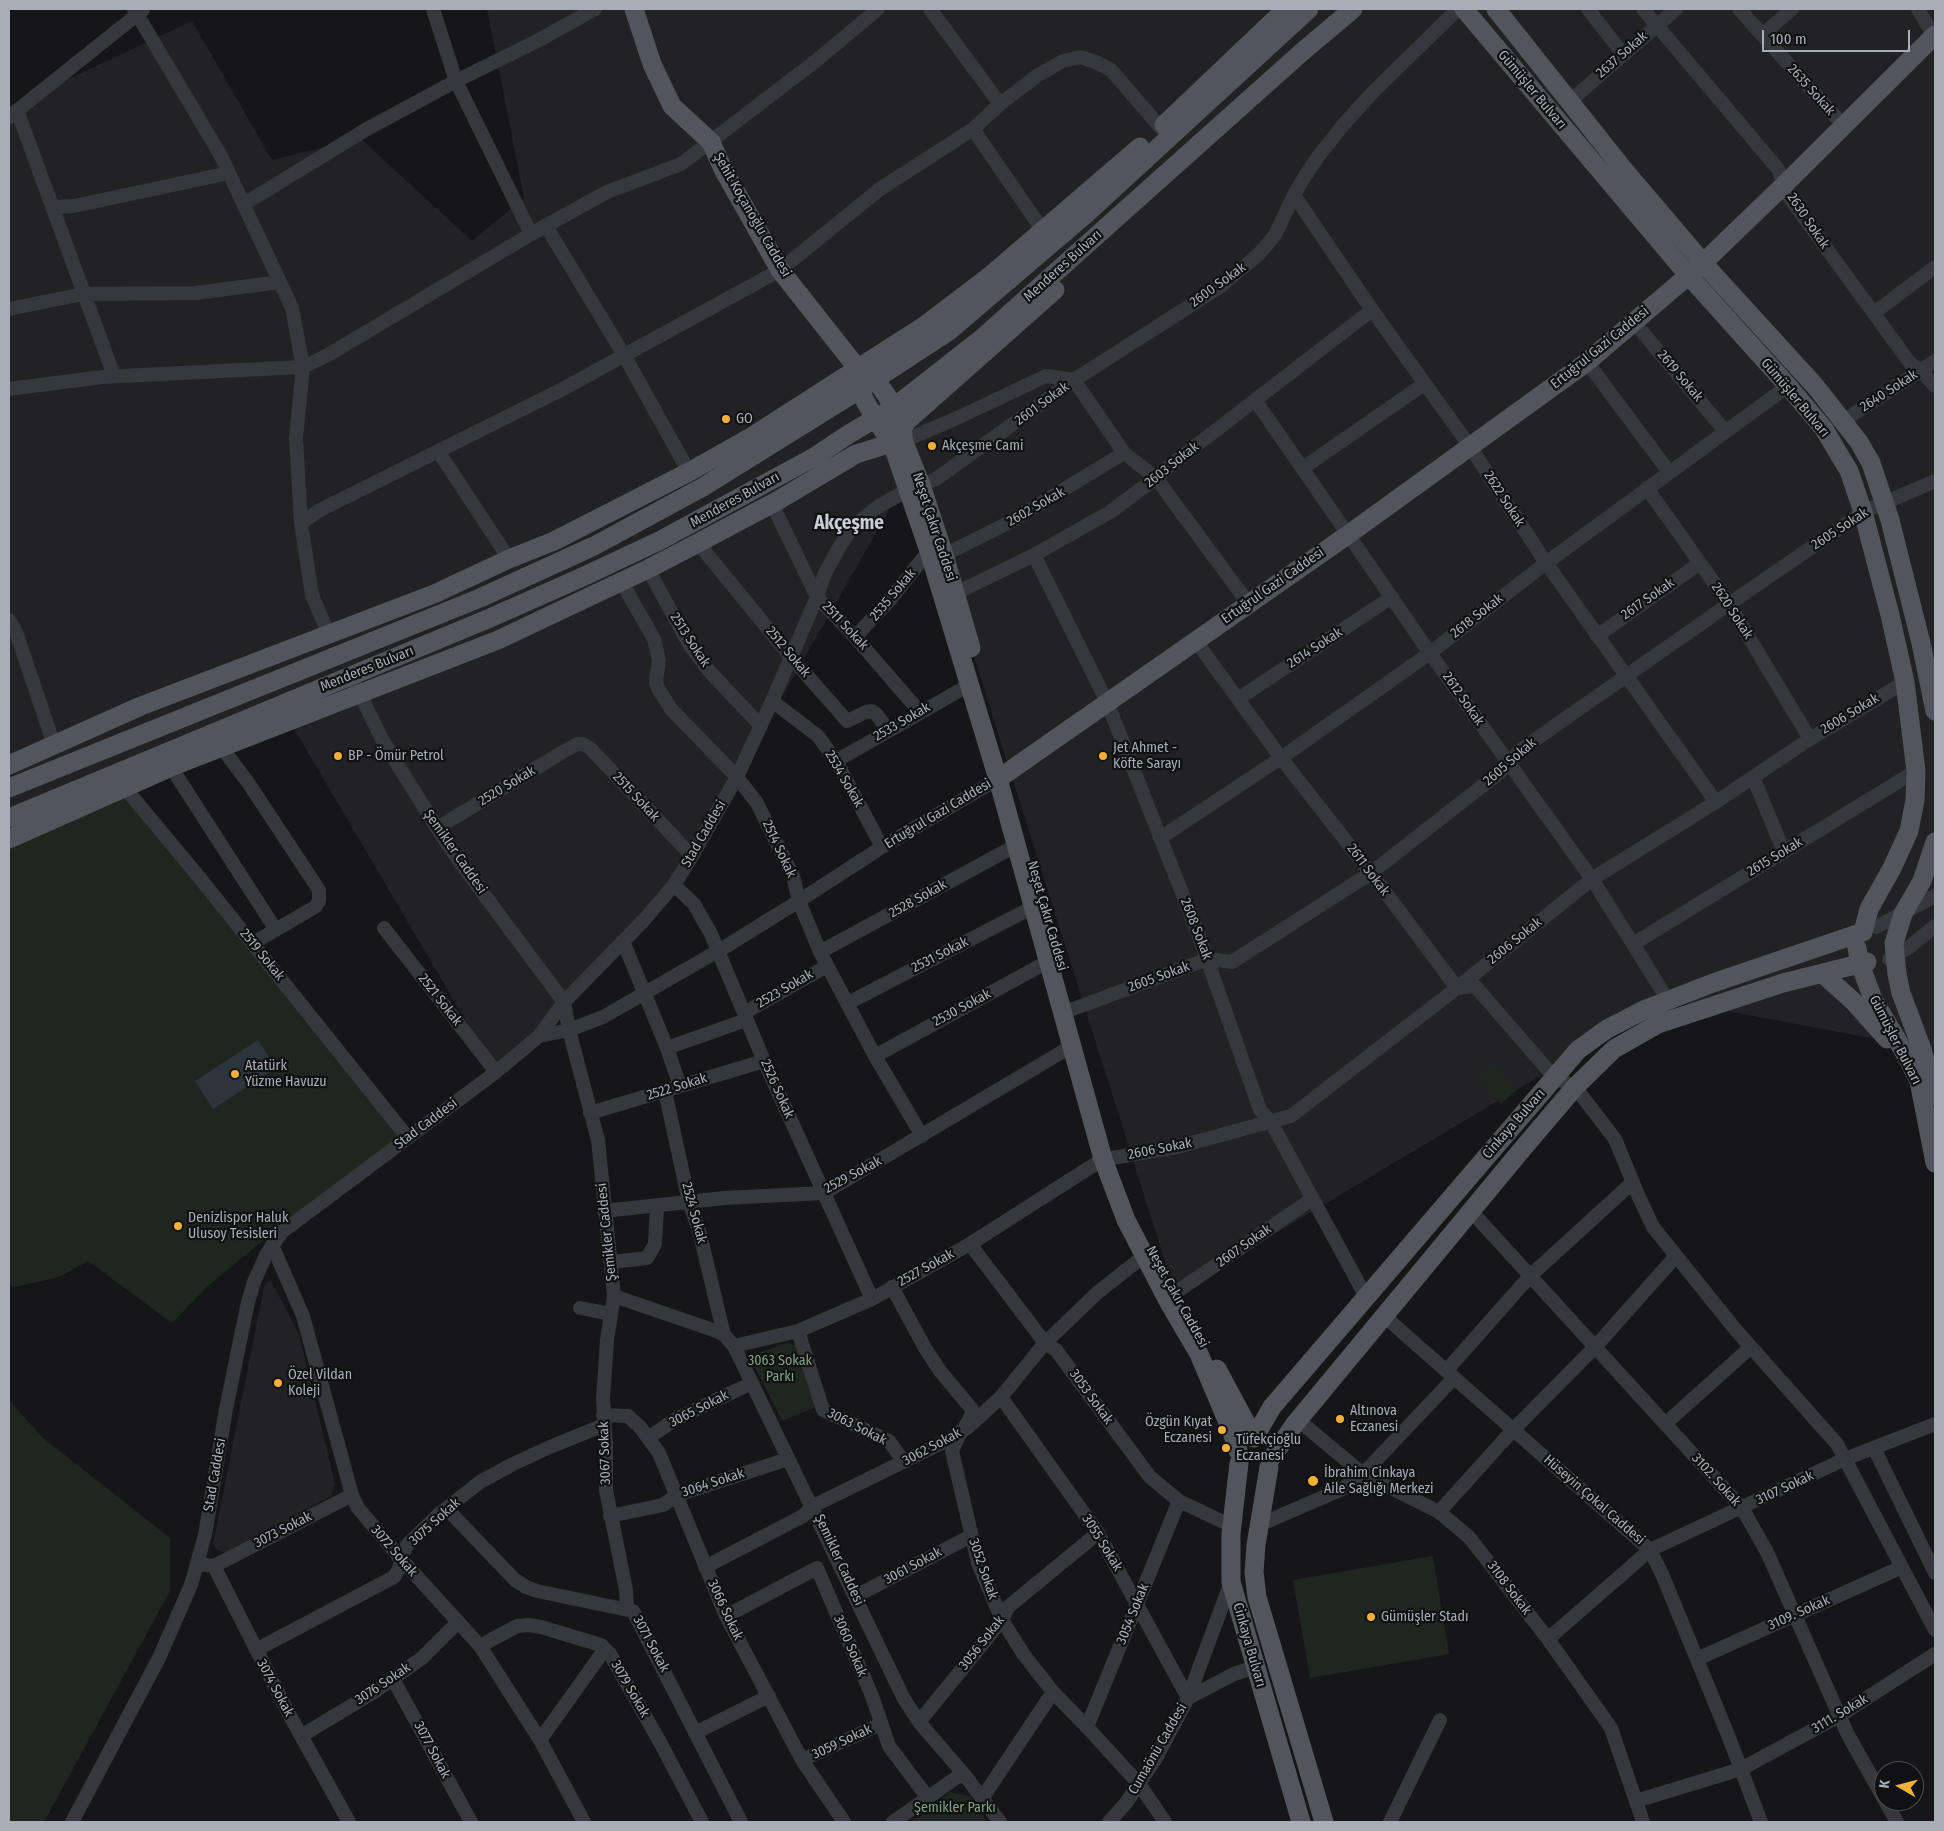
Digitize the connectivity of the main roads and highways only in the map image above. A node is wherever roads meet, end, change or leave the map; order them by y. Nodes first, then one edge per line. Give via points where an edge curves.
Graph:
1 (634, 9) edge
2 (1286, 9) edge
3 (1309, 9) edge
4 (1353, 9) edge
5 (1369, 9) edge
6 (1464, 9) edge
7 (1496, 9) edge
8 (1935, 36) edge
9 (1702, 263) junction
10 (1688, 275) junction
11 (858, 369) junction
12 (875, 379) junction
13 (859, 390) junction
14 (893, 408) junction
15 (874, 419) junction
16 (898, 442) junction
17 (936, 553) junction
18 (1935, 711) edge
19 (9, 765) edge
20 (1002, 776) junction
21 (122, 780) junction
22 (9, 788) edge
23 (9, 818) edge
24 (9, 839) edge
25 (1935, 842) edge
26 (1865, 947) junction
27 (1893, 953) junction
28 (1823, 974) junction
29 (1917, 1054) edge
30 (1935, 1096) edge
31 (1108, 1159) junction
32 (1935, 1163) edge
33 (1254, 1438) junction
34 (1239, 1457) junction
35 (1271, 1462) junction
36 (1301, 1822) edge
37 (1324, 1822) edge

1 - 11 main road, Şehit Koçanoğlu Caddesi via 652,64 672,106 711,142 780,270
2 - 11 main road via 1129,158 991,275 924,326
3 - 12 main road, Menderes Bulvarı via 1086,214 998,290 948,331
4 - 14 main road, Menderes Bulvarı via 981,339
5 - 16 main road via 906,422
6 - 10 main road, Gümüşler Bulvarı
7 - 9 main road, Gümüşler Bulvarı
8 - 9 main road, Ertuğrul Gazi Caddesi
9 - 10 main road, Ertuğrul Gazi Caddesi
9 - 18 main road, Gümüşler Bulvarı via 1816,387 1859,442 1871,463 1884,502
10 - 20 main road, Ertuğrul Gazi Caddesi via 1587,362 1470,448
10 - 26 main road, Gümüşler Bulvarı via 1824,428 1849,471 1863,512 1905,682 1916,771 1909,831 1869,909
11 - 12 main road
11 - 13 main road
11 - 19 main road via 751,437 554,542 434,594 141,706
12 - 13 main road, Menderes Bulvarı
12 - 14 main road, Neşet Çakır Caddesi
13 - 15 main road
13 - 22 main road, Menderes Bulvarı via 703,487 594,546 480,598
14 - 15 main road, Menderes Bulvarı
14 - 16 main road, Neşet Çakır Caddesi
15 - 16 main road, Neşet Çakır Caddesi
15 - 21 main road, Menderes Bulvarı via 816,456 659,541 499,615 350,676
16 - 17 main road, Neşet Çakır Caddesi
16 - 21 main road via 856,454 772,504 648,569 498,640 171,767
17 - 20 main road, Neşet Çakır Caddesi via 969,685
17 - 20 main road, Neşet Çakır Caddesi via 956,594
20 - 31 main road, Neşet Çakır Caddesi via 1073,1009
20 - 31 main road, Neşet Çakır Caddesi via 1015,846
21 - 23 main road, Menderes Bulvarı
21 - 24 main road
25 - 27 main road, Gümüşler Bulvarı via 1922,881 1903,914
26 - 27 main road via 1874,964 1882,964
26 - 27 main road via 1888,932
26 - 28 main road, Cinkaya Bulvarı
26 - 29 main road, Gümüşler Bulvarı via 1873,999
26 - 33 main road, Cinkaya Bulvarı via 1713,983 1646,1008 1607,1029 1578,1050 1272,1407
27 - 29 main road, Gümüşler Bulvarı
28 - 29 main road
28 - 35 main road, Cinkaya Bulvarı via 1783,983 1658,1024 1614,1049 1575,1088 1384,1316 1298,1420
29 - 30 main road, Gümüşler Bulvarı
29 - 32 main road, Gümüşler Bulvarı via 1919,1082
31 - 33 main road, Neşet Çakır Caddesi via 1138,1227
31 - 34 main road, Neşet Çakır Caddesi via 1126,1220 1199,1354
33 - 34 main road via 1244,1442
33 - 35 main road via 1271,1447
34 - 35 main road via 1248,1472 1253,1473 1259,1473
34 - 36 main road, Cinkaya Bulvarı via 1232,1526 1231,1582
35 - 37 main road, Cinkaya Bulvarı via 1254,1572 1257,1597

